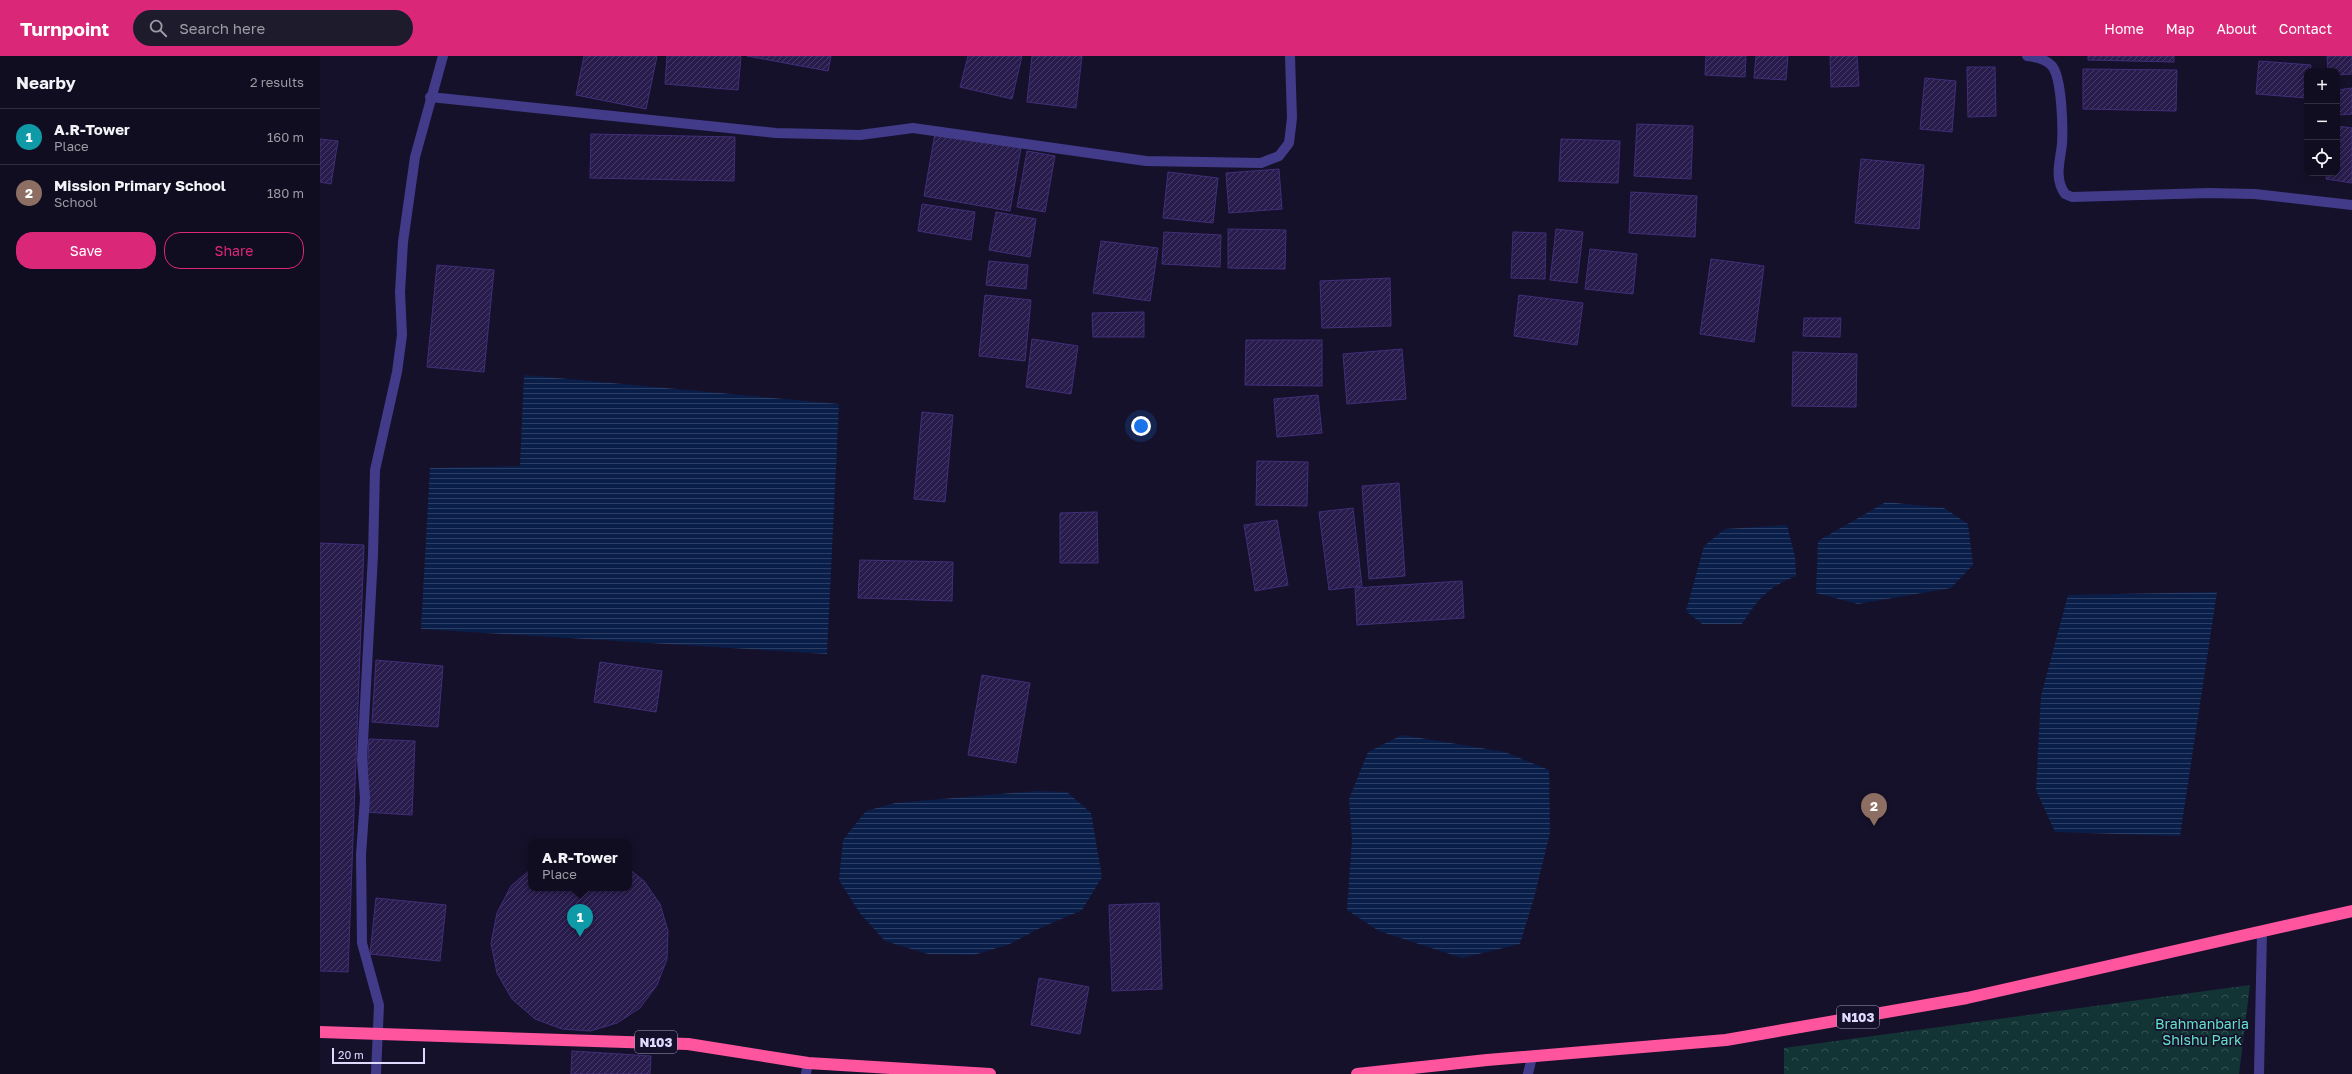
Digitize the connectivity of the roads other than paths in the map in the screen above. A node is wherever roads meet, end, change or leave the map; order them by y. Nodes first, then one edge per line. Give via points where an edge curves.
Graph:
1 (443, 56) edge
2 (1290, 56) edge
3 (2027, 56) edge
4 (430, 97) junction
5 (2352, 205) edge
6 (2352, 911) edge
7 (2262, 932) junction
8 (320, 1032) edge
9 (1532, 1057) junction
10 (807, 1068) edge
11 (376, 1074) edge
12 (990, 1074) edge
13 (1357, 1074) edge
14 (1528, 1074) edge
15 (2260, 1074) edge

1 - 4 street
2 - 4 street via 1292,118 1288,143 1279,156 1261,163 1146,161 912,128 860,135 776,133
3 - 5 street via 2036,57 2052,65 2057,77 2062,143 2058,176 2065,194 2072,197 2256,194
4 - 11 street via 415,157 403,242 400,292 402,336 397,372 375,470 362,760 364,798 361,863 362,942 379,1005
6 - 7 highway, N103
7 - 9 highway, N103 via 1967,998 1734,1039
7 - 15 street
8 - 10 highway, N103, bridge via 688,1044
9 - 13 highway, N103
9 - 14 street
10 - 12 highway, N103, bridge

